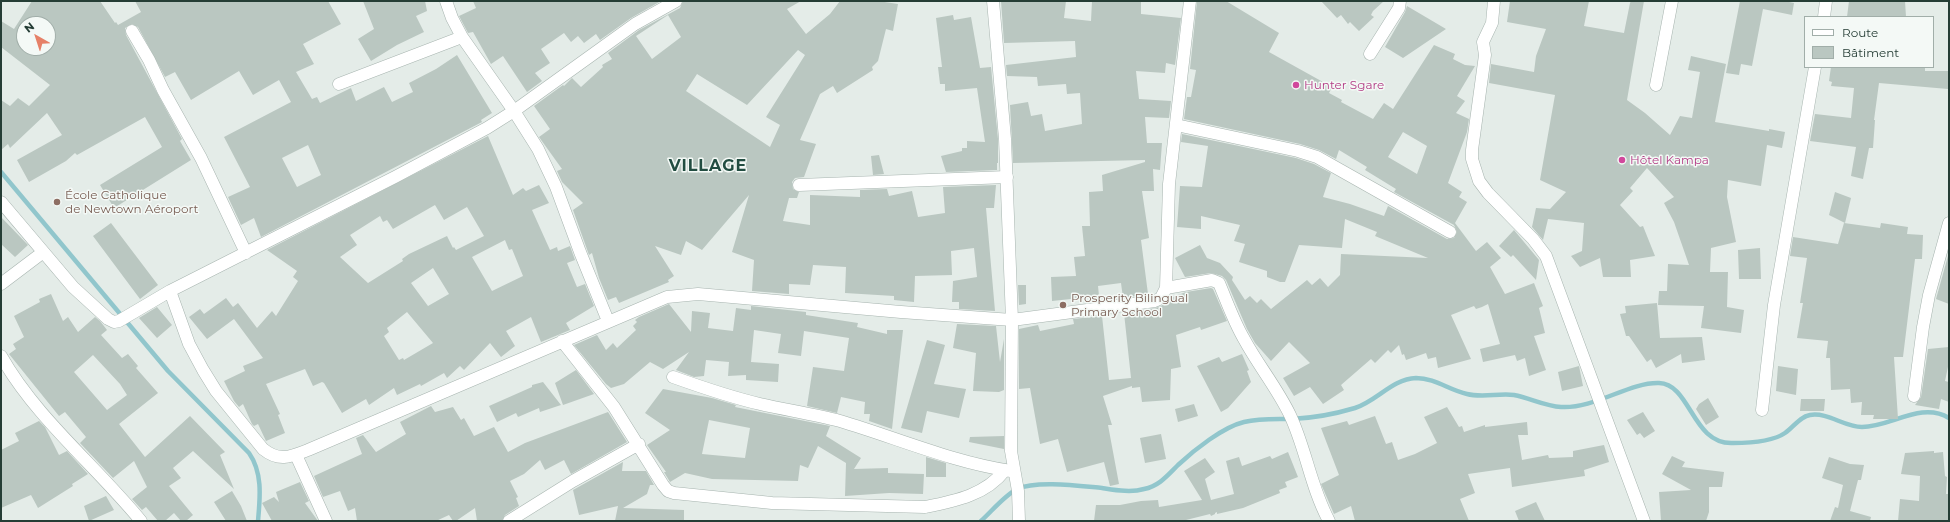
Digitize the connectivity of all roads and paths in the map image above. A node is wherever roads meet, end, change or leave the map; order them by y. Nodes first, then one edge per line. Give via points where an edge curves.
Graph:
1 (446, 1) edge
2 (676, 1) edge
3 (993, 1) edge
4 (1190, 1) edge
5 (1400, 1) edge
6 (1494, 1) edge
7 (1672, 1) edge
8 (1826, 1) edge
9 (1824, 16) edge
10 (132, 31) dead end
11 (462, 37) junction
12 (1370, 54) dead end
13 (1815, 68) edge
14 (339, 84) dead end
15 (1656, 85) dead end
16 (514, 111) junction
17 (1176, 125) junction
18 (1007, 177) junction
19 (799, 185) dead end
20 (1, 202) edge
21 (1949, 223) edge
22 (1450, 232) dead end
23 (246, 252) junction
24 (42, 253) junction
25 (1, 284) edge
26 (1166, 288) junction
27 (170, 291) junction
28 (1012, 320) junction
29 (608, 321) junction
30 (562, 341) junction
31 (1, 356) edge
32 (673, 377) dead end
33 (1914, 396) dead end
34 (1762, 410) dead end
35 (639, 444) junction
36 (296, 455) junction
37 (1010, 470) junction
38 (1018, 518) edge
39 (141, 521) edge
40 (326, 521) edge
41 (509, 521) edge
42 (1329, 521) edge
43 (1644, 521) edge

1 - 11 street
2 - 16 street via 635,24
3 - 18 street
4 - 17 street
5 - 12 street via 1399,8
6 - 43 street via 1492,23 1483,42 1485,55 1482,85 1472,150 1475,171 1488,193 1546,256
7 - 15 street
8 - 9 street
10 - 23 street via 201,158
11 - 14 street
11 - 16 street
13 - 34 street via 1774,305
16 - 23 street via 395,177
16 - 29 street via 538,149 556,187
17 - 22 street via 1317,157
17 - 26 street via 1169,184
18 - 19 street
18 - 28 street
20 - 24 street
21 - 33 street via 1927,308
23 - 27 street
24 - 25 street
24 - 27 street via 73,287 114,322 124,319
26 - 28 street via 1161,298 1155,301
26 - 42 street via 1212,280 1219,283 1244,340 1289,413 1321,506
27 - 36 street via 190,344 216,391 271,456 280,458
28 - 29 street via 698,294 667,297
28 - 37 street
29 - 30 street
30 - 35 street via 614,407
30 - 36 street
31 - 39 street via 50,421
32 - 37 street via 760,404 820,416 980,466
35 - 37 street via 668,491 772,503 925,507 984,490
35 - 41 street
36 - 40 street
37 - 38 street via 1018,491

